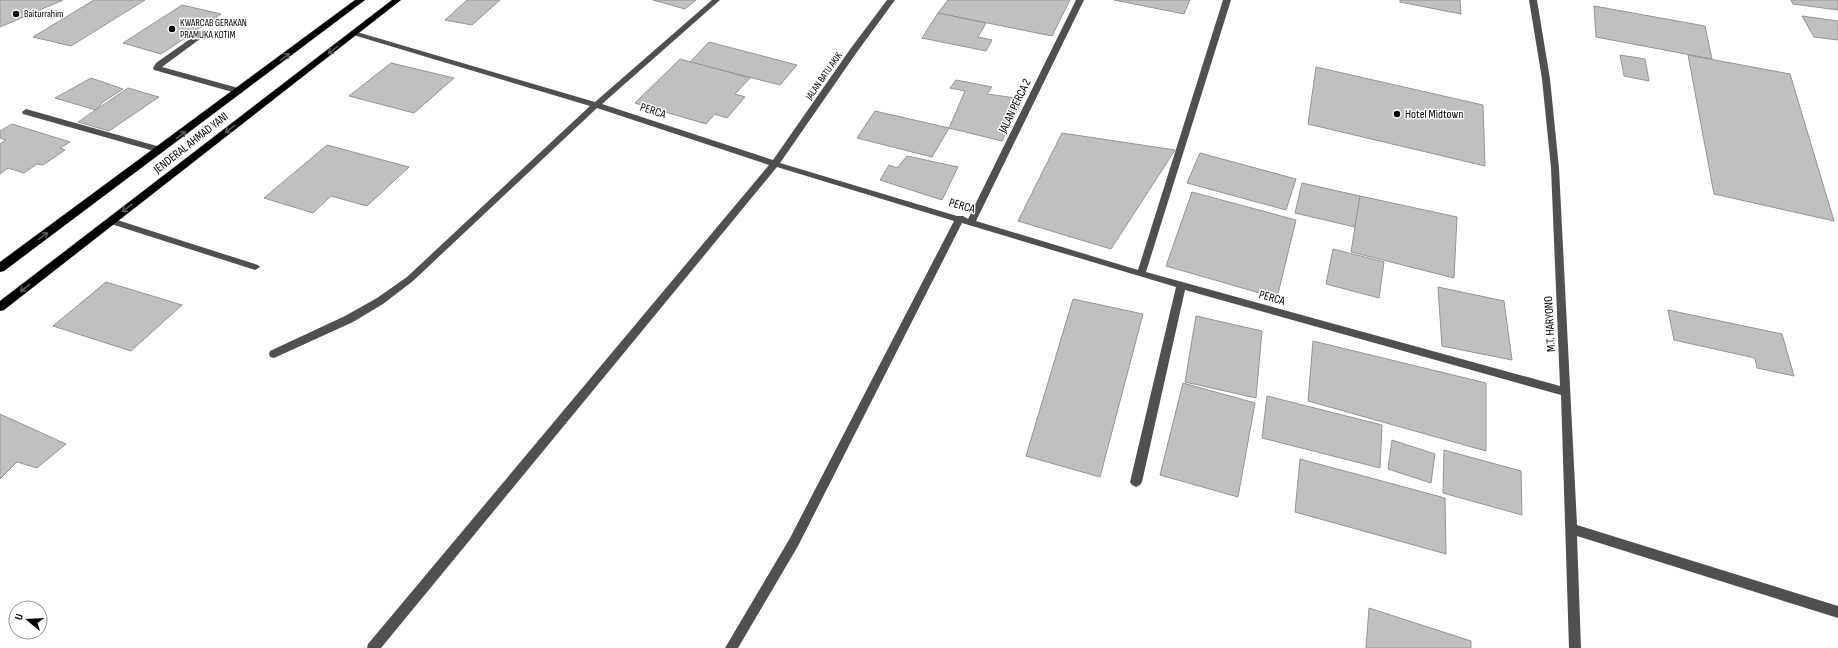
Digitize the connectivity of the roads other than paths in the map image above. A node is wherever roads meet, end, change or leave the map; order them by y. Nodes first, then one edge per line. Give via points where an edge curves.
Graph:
1 (361, 0) edge
2 (397, 0) edge
3 (716, 0) edge
4 (891, 0) edge
5 (1080, 0) edge
6 (1226, 0) edge
7 (1533, 0) edge
8 (354, 34) junction
9 (196, 39) dead end
10 (239, 91) junction
11 (596, 105) junction
12 (26, 112) dead end
13 (161, 150) junction
14 (775, 164) junction
15 (966, 220) junction
16 (111, 221) junction
17 (255, 267) dead end
18 (0, 268) edge
19 (1141, 274) junction
20 (1181, 285) junction
21 (0, 307) edge
22 (274, 354) dead end
23 (1566, 392) junction
24 (1136, 482) dead end
25 (1571, 529) junction
26 (1838, 612) edge
27 (374, 648) edge
28 (731, 648) edge
29 (1575, 648) edge

10 -> 1 highway, JENDERAL AHMAD YANI
2 - 8 highway, JENDERAL AHMAD YANI
3 - 11 street
4 - 14 street, JALAN BATU AKIK
5 - 15 street, JALAN PERCA 2
6 - 19 street
7 - 23 street, M.T. HARYONO via 1552,120
8 - 11 street, PERCA
8 -> 16 highway, JENDERAL AHMAD YANI
9 - 10 street via 158,68
13 -> 10 highway, JENDERAL AHMAD YANI
11 - 14 street, PERCA
11 - 22 street via 410,278 380,302
12 - 13 street
18 -> 13 highway, JENDERAL AHMAD YANI
14 - 15 street, PERCA
14 - 27 street, JALAN BATU AKIK
15 - 19 street, PERCA
15 - 28 street, JALAN PERCA 2 via 794,542
16 - 17 street
16 -> 21 highway, JENDERAL AHMAD YANI
19 - 20 street, PERCA
20 - 23 street, PERCA
20 - 24 street
23 - 25 street, M.T. HARYONO
25 - 26 street
25 - 29 street, M.T. HARYONO

